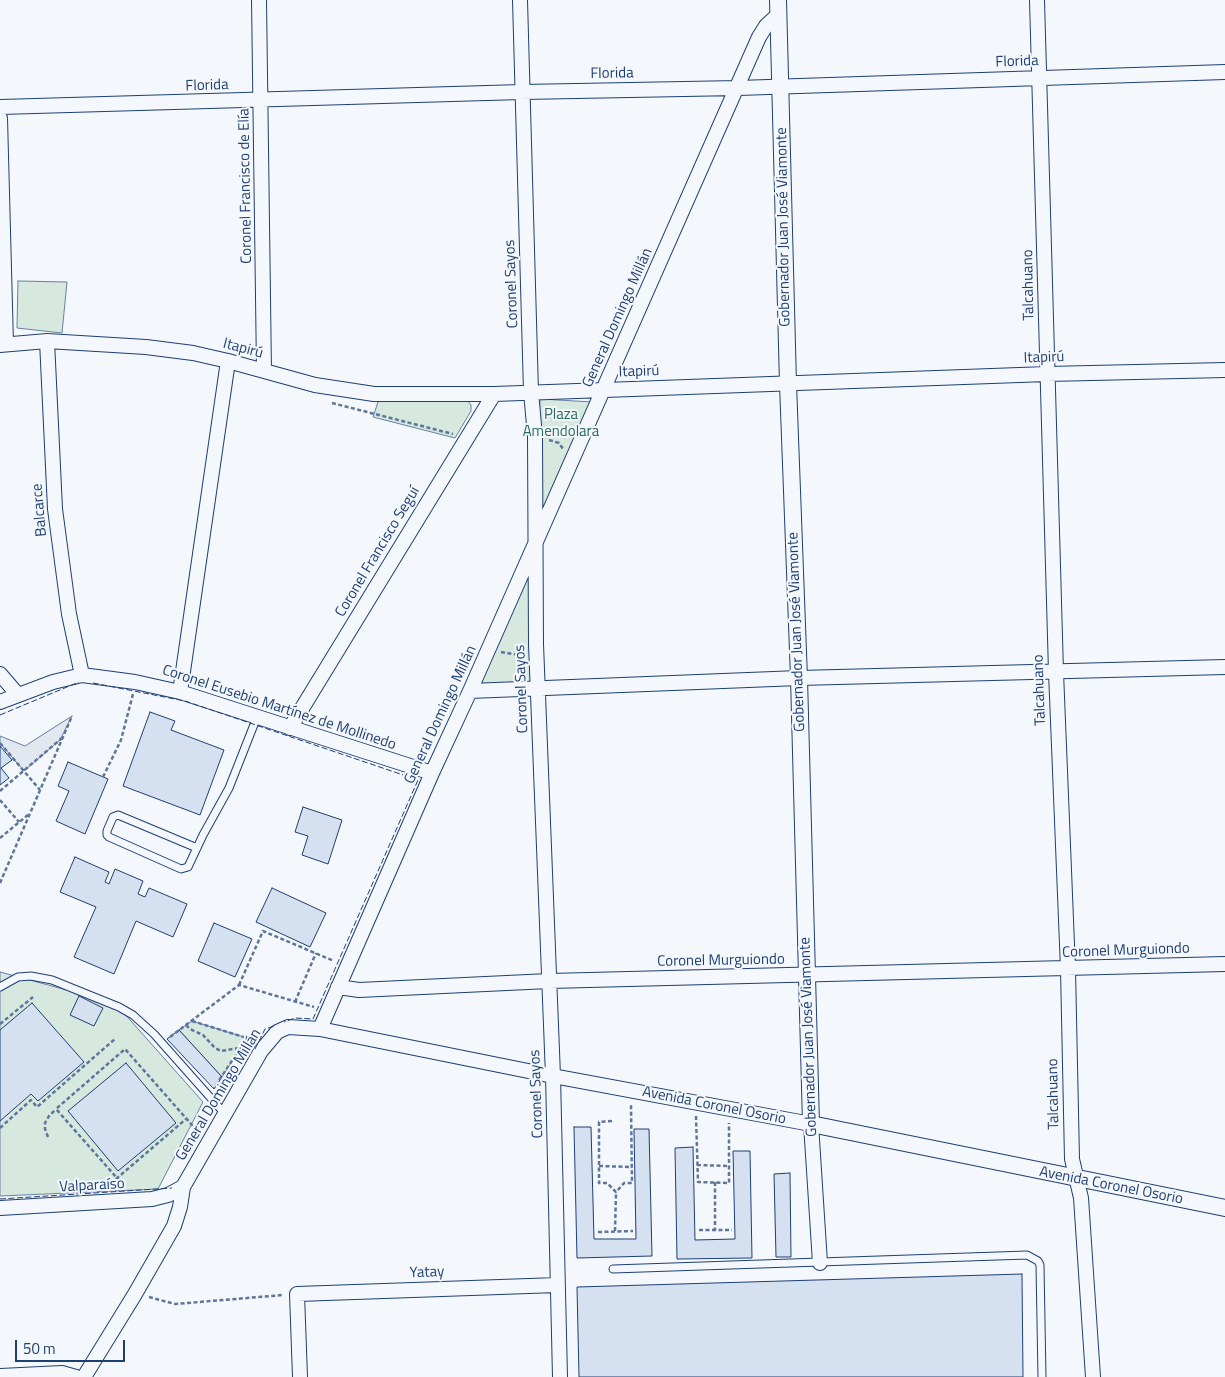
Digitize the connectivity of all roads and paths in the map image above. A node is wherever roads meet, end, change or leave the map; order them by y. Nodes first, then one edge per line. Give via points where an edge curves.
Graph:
1 (259, 0) edge
2 (520, 0) edge
3 (1037, 0) edge
4 (779, 7) edge
5 (1225, 72) edge
6 (1040, 78) junction
7 (780, 86) junction
8 (738, 88) junction
9 (522, 92) junction
10 (261, 100) junction
11 (0, 107) edge
12 (0, 118) edge
13 (47, 341) junction
14 (3, 344) edge
15 (228, 361) junction
16 (1225, 370) edge
17 (264, 371) junction
18 (1048, 374) junction
19 (788, 384) junction
20 (605, 389) junction
21 (531, 392) junction
22 (494, 394) junction
23 (330, 402) dead end
24 (534, 436) junction
25 (466, 438) junction
26 (575, 456) junction
27 (535, 547) junction
28 (536, 644) junction
29 (488, 651) junction
30 (1225, 667) edge
31 (1056, 672) junction
32 (0, 674) edge
33 (82, 675) junction
34 (799, 678) junction
35 (135, 682) junction
36 (538, 688) junction
37 (180, 692) junction
38 (470, 692) junction
39 (18, 695) junction
40 (0, 702) edge
41 (72, 716) dead end
42 (257, 717) junction
43 (290, 728) junction
44 (63, 737) junction
45 (0, 742) edge
46 (24, 771) junction
47 (432, 773) junction
48 (102, 777) dead end
49 (0, 790) edge
50 (40, 790) junction
51 (0, 800) edge
52 (30, 813) junction
53 (18, 822) junction
54 (0, 838) edge
55 (197, 848) junction
56 (0, 883) edge
57 (316, 953) junction
58 (1225, 964) edge
59 (347, 966) junction
60 (1068, 969) junction
61 (806, 975) junction
62 (549, 982) junction
63 (239, 985) junction
64 (338, 987) junction
65 (0, 988) edge
66 (32, 997) dead end
67 (295, 1002) junction
68 (327, 1012) junction
69 (192, 1020) junction
70 (0, 1024) edge
71 (186, 1025) junction
72 (320, 1029) junction
73 (116, 1038) dead end
74 (162, 1043) junction
75 (241, 1048) junction
76 (553, 1076) junction
77 (631, 1090) junction
78 (209, 1096) junction
79 (696, 1103) junction
80 (56, 1109) junction
81 (729, 1109) junction
82 (225, 1114) junction
83 (186, 1119) junction
84 (612, 1121) dead end
85 (811, 1124) junction
86 (0, 1128) edge
87 (48, 1137) dead end
88 (208, 1144) junction
89 (697, 1165) junction
90 (599, 1166) junction
91 (729, 1166) junction
92 (632, 1167) junction
93 (116, 1179) junction
94 (1077, 1179) junction
95 (715, 1182) junction
96 (183, 1187) junction
97 (616, 1192) junction
98 (137, 1200) junction
99 (0, 1207) edge
100 (1225, 1208) edge
101 (699, 1230) dead end
102 (715, 1230) junction
103 (732, 1230) dead end
104 (633, 1231) dead end
105 (598, 1232) dead end
106 (615, 1232) junction
107 (820, 1263) junction
108 (613, 1269) dead end
109 (558, 1285) junction
110 (135, 1294) junction
111 (296, 1294) junction
112 (0, 1376) edge
113 (76, 1377) edge
114 (84, 1377) edge
115 (300, 1377) edge
116 (560, 1377) edge
117 (1042, 1377) edge
118 (1093, 1377) edge

1 - 10 street, Coronel Francisco de Elía
2 - 9 street, Coronel Sayos
3 - 6 street, Talcahuano
4 - 7 street, Gobernador Juan José Viamonte
4 - 8 street, General Domingo Millán via 759,37
5 - 6 street, Florida
6 - 7 street, Florida
6 - 18 street, Talcahuano
7 - 8 street, Florida
7 - 19 street, Gobernador Juan José Viamonte
8 - 9 street, Florida
8 - 20 street, General Domingo Millán
9 - 10 street, Florida
9 - 21 street, Coronel Sayos
10 - 11 street, Florida
10 - 17 street, Coronel Francisco de Elía
12 - 14 street
13 - 14 street, Itapirú
13 - 15 street, Itapirú via 146,347
13 - 33 street, Balcarce via 56,509 68,614
15 - 17 street, Itapirú
15 - 37 street
16 - 18 street, Itapirú
17 - 22 street, Itapirú via 339,390 374,394
18 - 19 street, Itapirú
18 - 31 street, Talcahuano
19 - 20 street, Itapirú
19 - 34 street, Gobernador Juan José Viamonte
20 - 21 street, Itapirú
20 - 26 street, General Domingo Millán
21 - 22 street, Itapirú
21 - 24 street, Coronel Sayos
22 - 25 street, Coronel Francisco Seguí
23 - 25 path
24 - 26 path via 559,443 566,452
24 - 27 street, Coronel Sayos
25 - 43 street, Coronel Francisco Seguí
26 - 27 street, General Domingo Millán
27 - 28 street, Coronel Sayos
27 - 29 street, General Domingo Millán
28 - 29 path via 519,655
28 - 36 street, Coronel Sayos
29 - 38 street, General Domingo Millán
30 - 31 street
31 - 34 street
31 - 60 street, Talcahuano
32 - 39 street
33 - 35 street, Coronel Eusebio Martínez de Mollinedo
33 - 39 street, Coronel Eusebio Martínez de Mollinedo
34 - 36 street
34 - 61 street, Gobernador Juan José Viamonte
35 - 37 street, Coronel Eusebio Martínez de Mollinedo
35 - 48 path via 121,740
36 - 38 street
36 - 62 street, Coronel Sayos
37 - 42 street, Coronel Eusebio Martínez de Mollinedo
38 - 47 street, General Domingo Millán
39 - 40 street, Coronel Eusebio Martínez de Mollinedo
41 - 44 path
42 - 43 street, Coronel Eusebio Martínez de Mollinedo
42 - 55 lane via 230,788
43 - 47 street, Coronel Eusebio Martínez de Mollinedo
44 - 46 path
44 - 50 path
45 - 46 path
46 - 49 path
46 - 50 path
47 - 59 street, General Domingo Millán
50 - 52 path
51 - 53 path
52 - 53 path
52 - 56 path
53 - 54 path
55 - 55 lane via 188,867 181,869 109,837 107,831 113,817 118,815
57 - 59 path
57 - 63 path via 263,931
57 - 67 path
58 - 60 street, Coronel Murguiondo
59 - 64 street, General Domingo Millán
60 - 61 street, Coronel Murguiondo
60 - 94 street, Talcahuano via 1072,1159
61 - 62 street, Coronel Murguiondo
61 - 85 street, Gobernador Juan José Viamonte
62 - 64 street, Coronel Murguiondo via 359,990
62 - 76 street, Coronel Sayos
63 - 67 path
63 - 69 path
64 - 68 street, General Domingo Millán
65 - 74 lane via 18,977 52,980 119,1007
66 - 70 path
67 - 68 path
68 - 72 street, General Domingo Millán
69 - 71 path
69 - 75 path via 247,1038
71 - 74 path
71 - 75 path via 221,1051
72 - 76 street, Avenida Coronel Osorio
72 - 82 street, General Domingo Millán via 288,1027 277,1032 261,1051
73 - 86 path via 37,1107 31,1100
74 - 78 lane
75 - 78 path
76 - 77 street, Avenida Coronel Osorio
76 - 109 street, Coronel Sayos
77 - 79 street, Avenida Coronel Osorio
77 - 92 path
78 - 82 lane
79 - 81 street, Avenida Coronel Osorio
79 - 89 path
80 - 83 path via 125,1049
80 - 87 path via 45,1123
80 - 93 path
81 - 85 street, Avenida Coronel Osorio
81 - 91 path
82 - 88 street, General Domingo Millán
83 - 88 path
83 - 93 path
84 - 90 path via 599,1122
85 - 94 street, Avenida Coronel Osorio
85 - 107 street, Gobernador Juan José Viamonte
88 - 96 street, General Domingo Millán
89 - 91 path
89 - 95 path via 698,1182
90 - 92 path
90 - 97 path via 599,1183 607,1183
91 - 95 path via 729,1183
92 - 97 path via 632,1183 624,1183
93 - 98 path
94 - 100 street, Avenida Coronel Osorio
94 - 118 street, Talcahuano
95 - 102 path
96 - 98 street, Valparaíso via 168,1195
96 - 110 street, General Domingo Millán via 174,1226
97 - 106 path
98 - 99 street, Valparaíso
101 - 102 path
102 - 103 path
104 - 106 path
105 - 106 path
107 - 108 lane
107 - 117 lane via 1032,1257 1040,1266
109 - 111 street, Yatay
109 - 116 street, Coronel Sayos
110 - 111 path via 175,1304
110 - 114 street, General Domingo Millán
111 - 115 street
112 - 113 street via 62,1373

